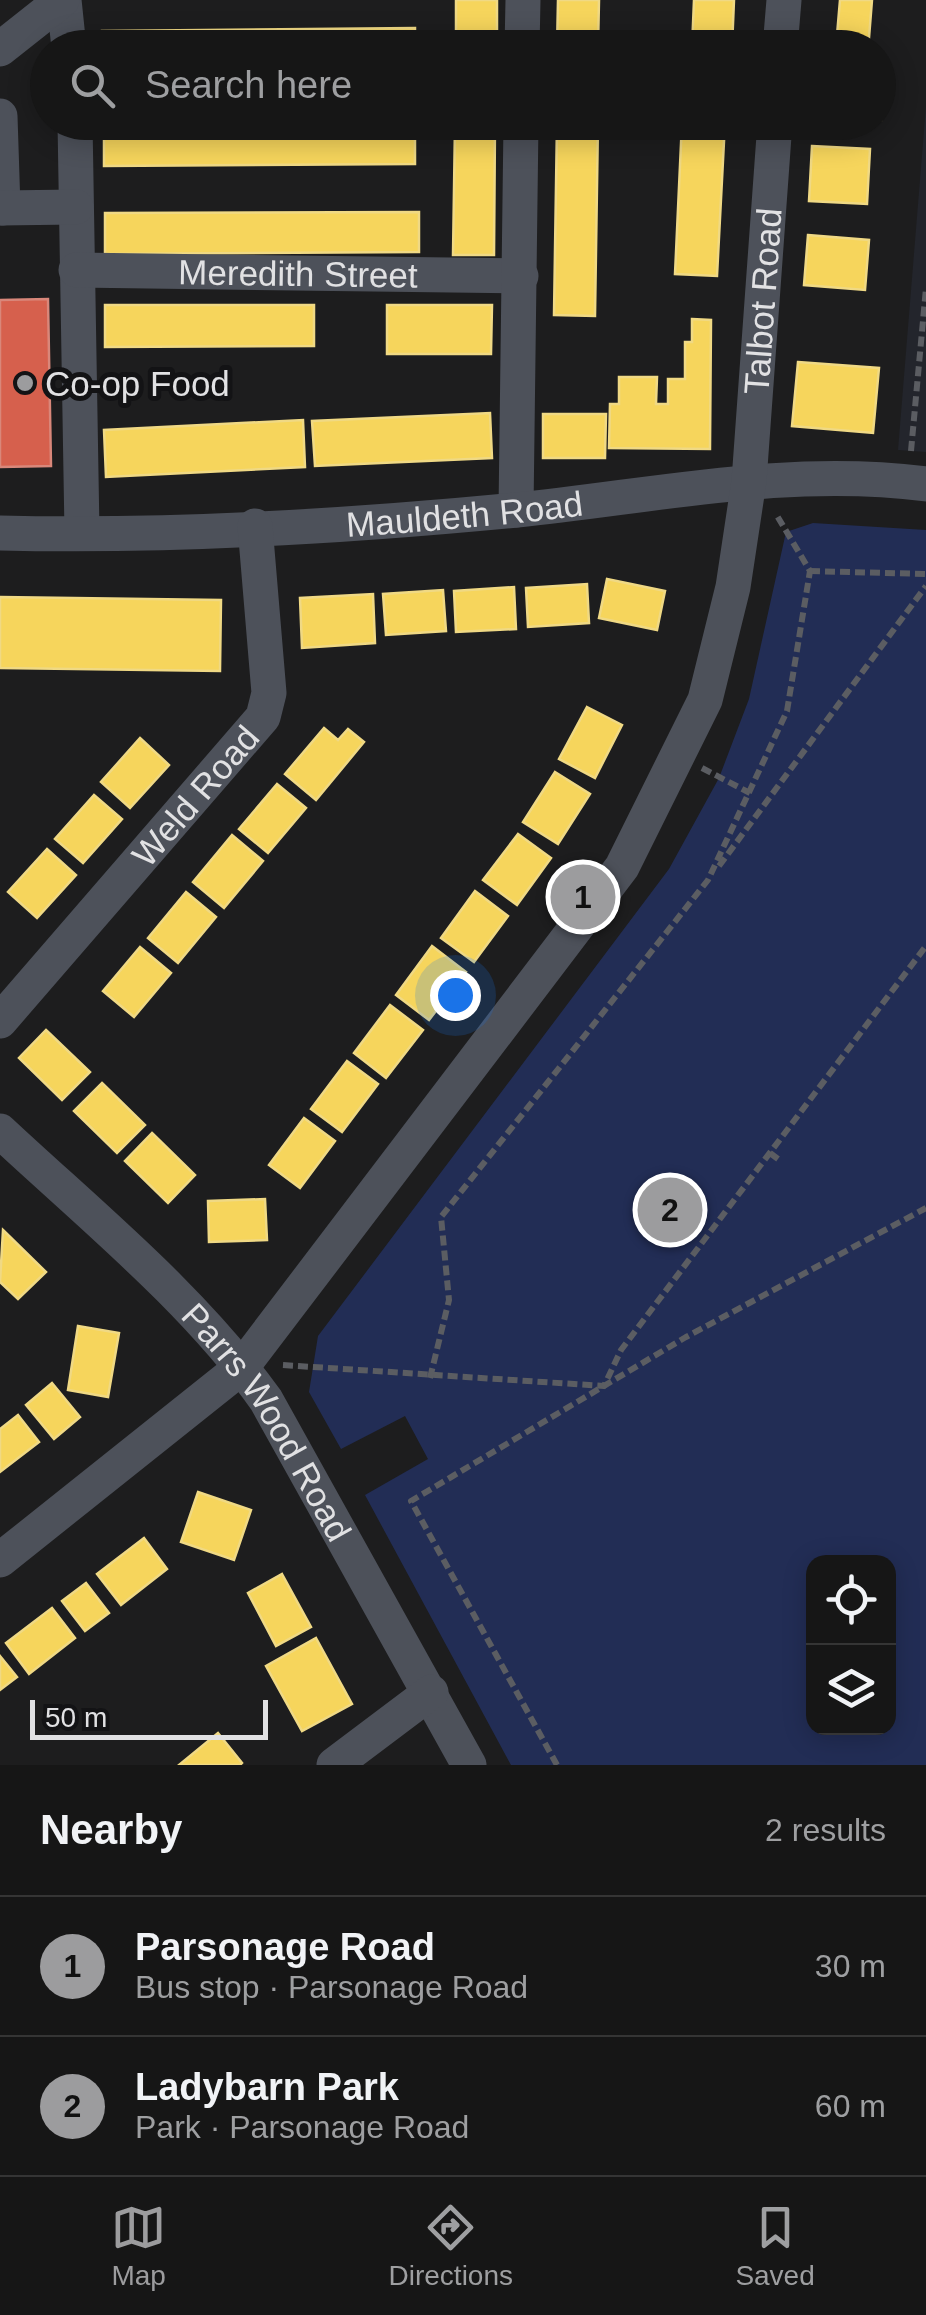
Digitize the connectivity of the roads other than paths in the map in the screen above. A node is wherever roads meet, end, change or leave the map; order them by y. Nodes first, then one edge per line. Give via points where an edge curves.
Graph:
1 (63, 0) edge
2 (523, 0) edge
3 (784, 0) edge
4 (67, 30) edge
5 (522, 30) edge
6 (782, 30) edge
7 (0, 50) edge
8 (0, 116) edge
9 (75, 140) edge
10 (521, 140) edge
11 (774, 140) edge
12 (76, 206) junction
13 (2, 208) edge
14 (76, 270) junction
15 (521, 276) junction
16 (749, 481) junction
17 (918, 483) edge
18 (516, 510) junction
19 (255, 526) junction
20 (0, 533) edge
21 (82, 533) junction
22 (0, 1021) edge
23 (0, 1131) edge
24 (242, 1367) junction
25 (0, 1560) edge
26 (431, 1692) junction
27 (334, 1765) edge
28 (469, 1765) edge

1 - 4 street
1 - 7 street
2 - 5 street
3 - 6 street
8 - 13 street
9 - 12 street
10 - 15 street
11 - 16 street, Talbot Road
12 - 13 street
12 - 14 street
14 - 15 street, Meredith Street
14 - 21 street
15 - 18 street
16 - 17 street, Mauldeth Road
16 - 18 street, Mauldeth Road
16 - 24 street, Talbot Road via 733,587 705,700 622,867
18 - 19 street, Mauldeth Road
19 - 21 street, Mauldeth Road
19 - 22 street, Weld Road via 269,693 263,717
20 - 21 street, Mauldeth Road
23 - 24 street, Parrs Wood Road
24 - 25 street, Talbot Road
24 - 26 street, Parrs Wood Road
26 - 27 street
26 - 28 street, Parrs Wood Road

